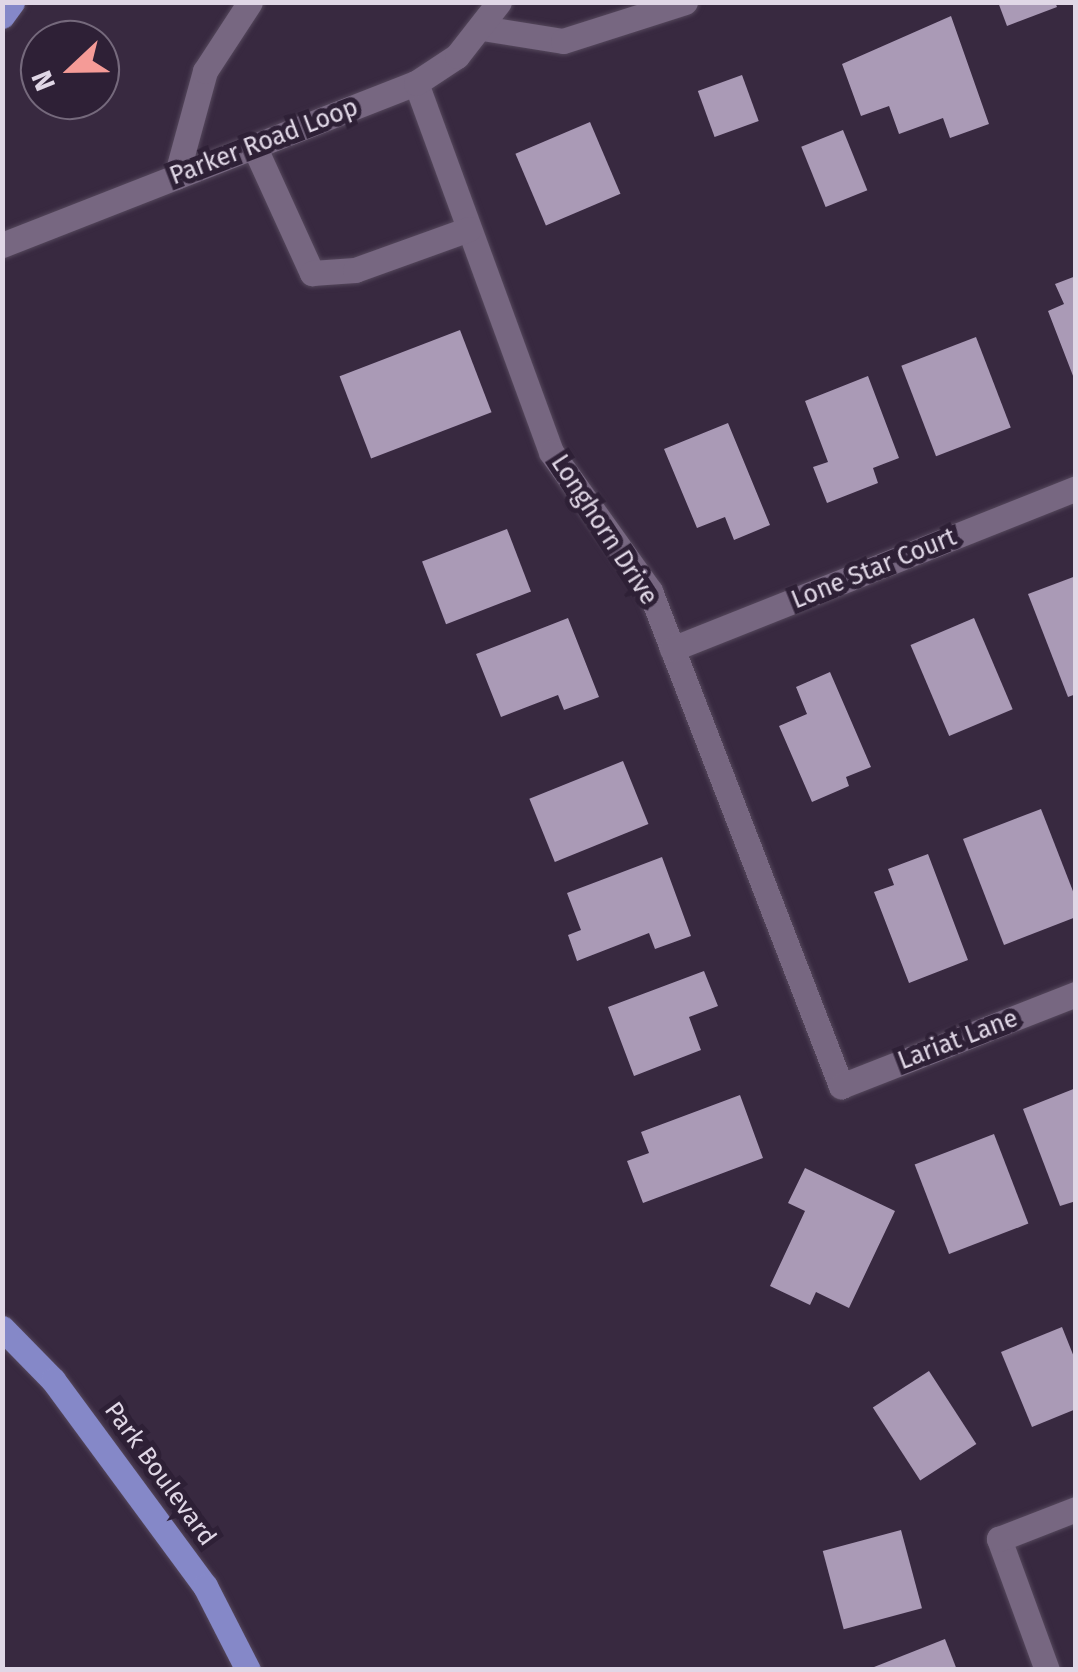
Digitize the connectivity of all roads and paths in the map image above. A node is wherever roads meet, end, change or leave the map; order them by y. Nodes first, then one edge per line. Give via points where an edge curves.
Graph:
1 (12, 2) edge
2 (250, 2) edge
3 (499, 2) edge
4 (685, 2) edge
5 (2, 16) edge
6 (482, 28) junction
7 (416, 83) junction
8 (254, 146) junction
9 (176, 177) junction
10 (469, 229) junction
11 (2, 245) edge
12 (1076, 488) edge
13 (672, 650) junction
14 (1076, 994) edge
15 (841, 1086) joint
16 (2, 1328) edge
17 (1076, 1510) edge
18 (248, 1670) edge
19 (1047, 1670) edge

1 - 5 main road
2 - 9 street via 205,72
3 - 6 street, Parker Road Loop
4 - 6 street via 562,41
6 - 7 street, Parker Road Loop via 457,56
7 - 8 street, Parker Road Loop
7 - 10 street, Longhorn Drive
8 - 9 street, Parker Road Loop
8 - 10 street via 312,273 355,270
9 - 11 street, Parker Road Loop
10 - 13 street, Longhorn Drive via 551,452 650,591
12 - 13 street, Lone Star Court
13 - 15 street, Longhorn Drive
14 - 15 street, Lariat Lane
16 - 18 main road, Park Boulevard via 53,1380 194,1570
17 - 19 street via 999,1539

